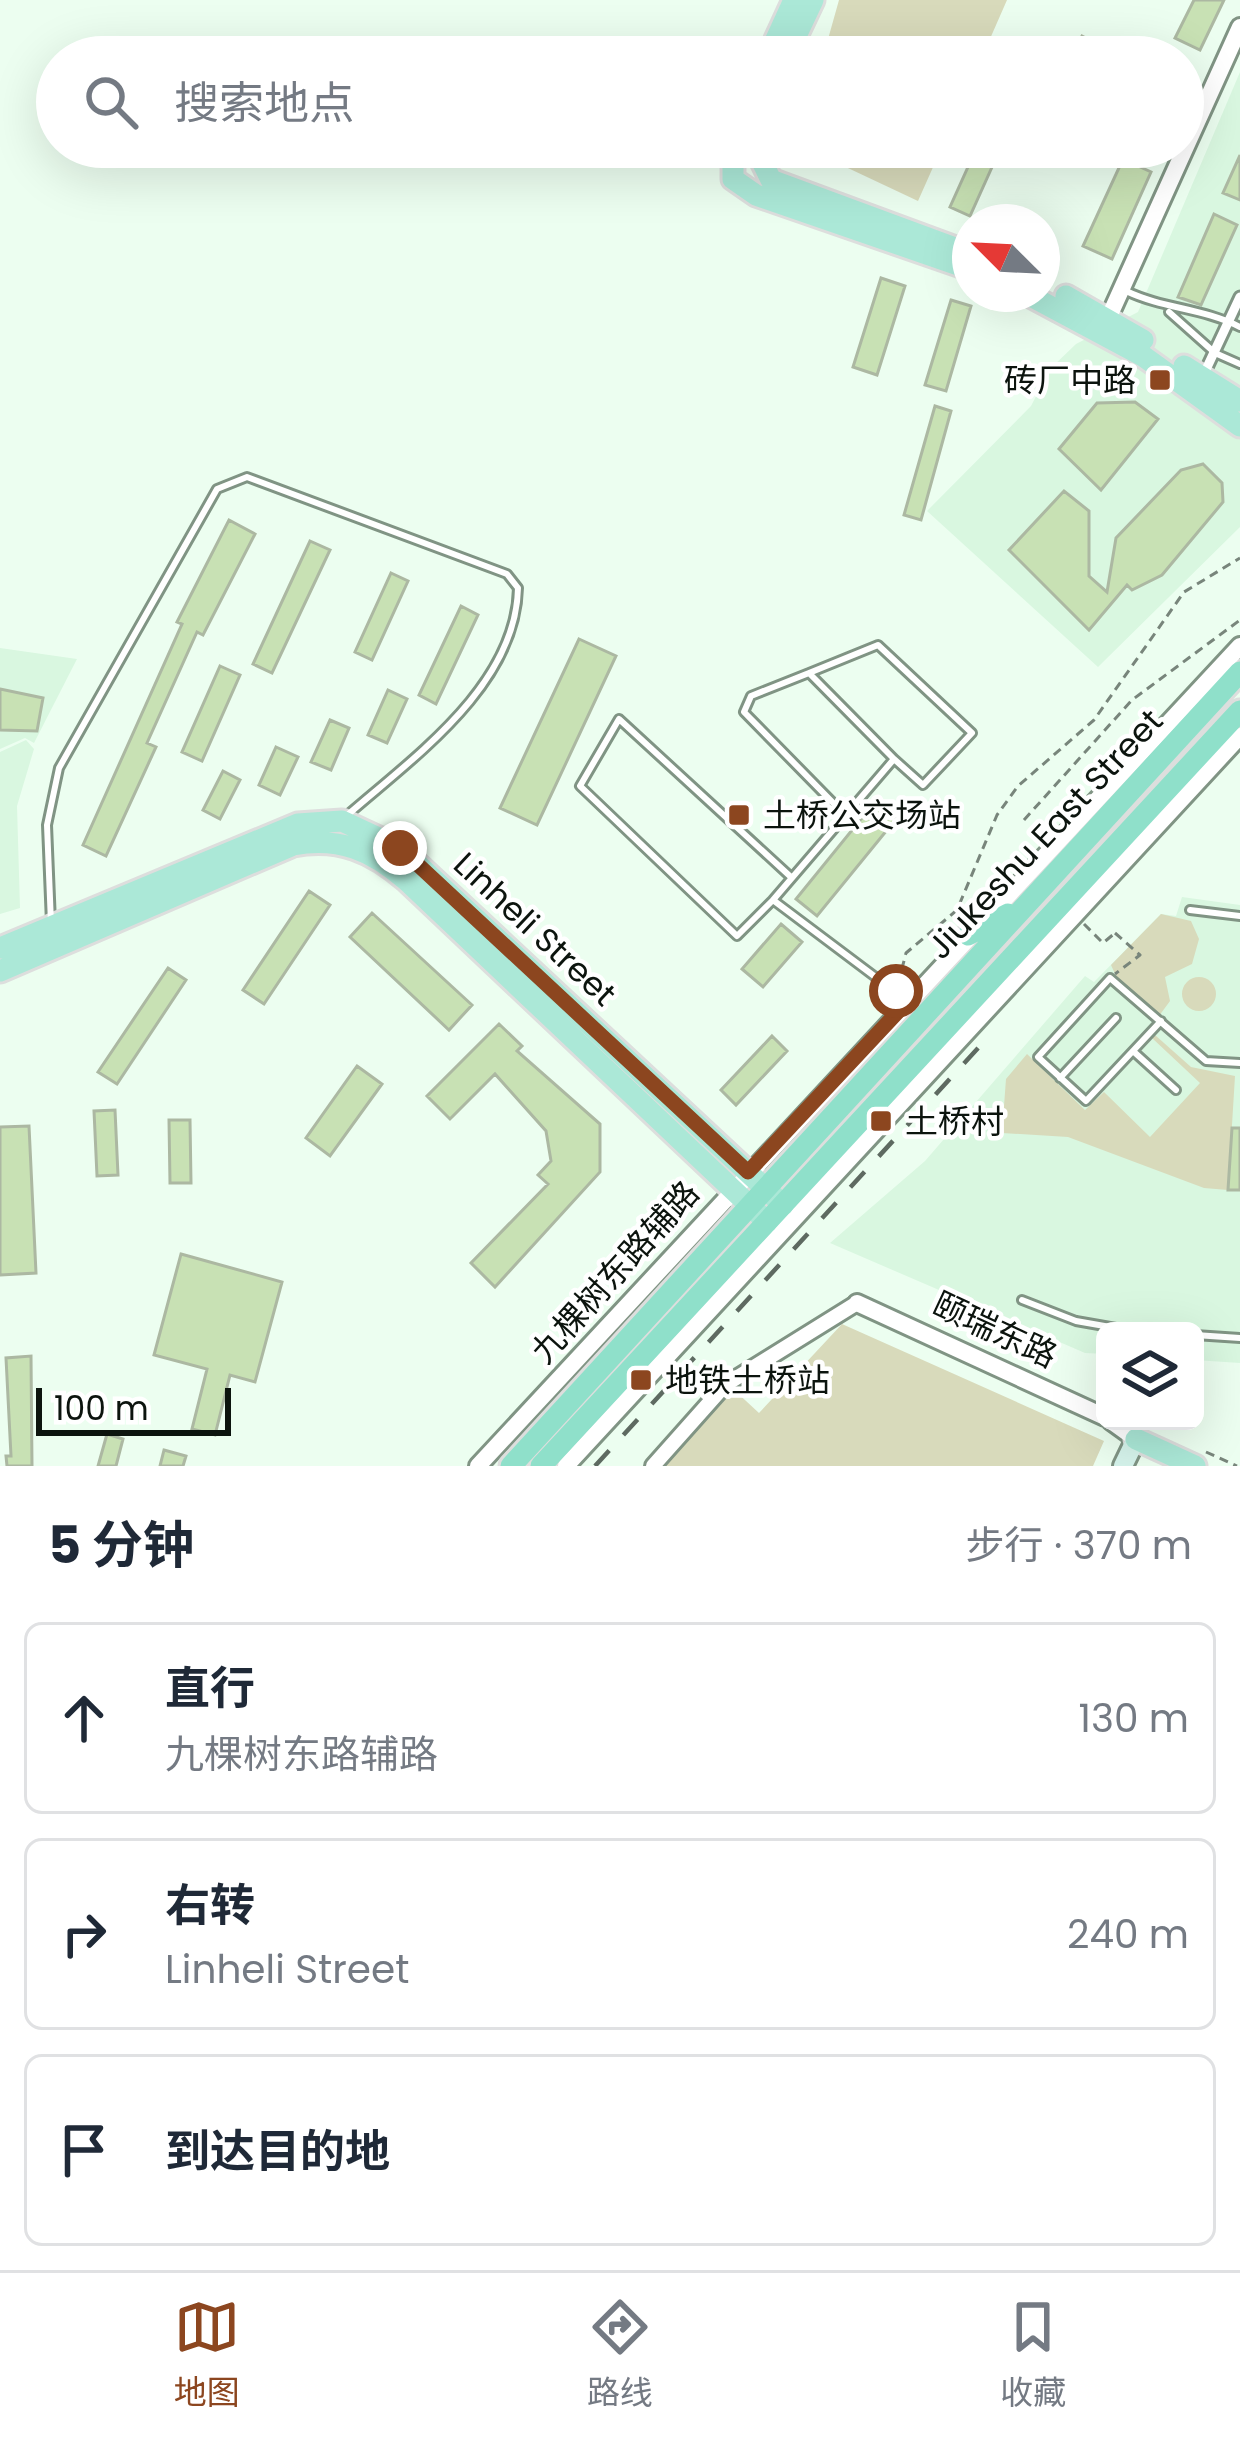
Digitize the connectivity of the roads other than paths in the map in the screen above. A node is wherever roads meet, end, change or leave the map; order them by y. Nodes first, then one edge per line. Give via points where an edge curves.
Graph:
1 (794, 0) edge
2 (813, 0) edge
3 (1240, 27) edge
4 (778, 36) edge
5 (796, 36) edge
6 (1204, 107) edge
7 (733, 168) edge
8 (764, 168) edge
9 (1177, 168) edge
10 (952, 246) edge
11 (952, 262) edge
12 (1122, 290) junction
13 (1060, 294) edge
14 (1240, 297) edge
15 (1167, 309) junction
16 (1060, 312) edge
17 (1108, 319) junction
18 (1234, 325) edge
19 (1215, 353) junction
20 (1240, 364) edge
21 (1202, 378) junction
22 (1240, 401) edge
23 (1240, 426) edge
24 (1240, 646) edge
25 (1240, 672) edge
26 (809, 673) junction
27 (1240, 711) edge
28 (1240, 736) edge
29 (894, 759) junction
30 (846, 816) junction
31 (342, 821) junction
32 (792, 878) junction
33 (773, 899) junction
34 (1019, 909) junction
35 (1190, 910) dead end
36 (1240, 916) edge
37 (51, 927) junction
38 (968, 934) junction
39 (0, 948) edge
40 (1024, 969) junction
41 (0, 971) edge
42 (991, 981) junction
43 (908, 1002) junction
44 (1116, 1018) dead end
45 (1161, 1022) junction
46 (941, 1035) junction
47 (1132, 1051) junction
48 (1240, 1063) edge
49 (1060, 1078) junction
50 (1176, 1090) dead end
51 (740, 1180) junction
52 (766, 1188) junction
53 (749, 1205) junction
54 (783, 1205) junction
55 (767, 1222) junction
56 (1022, 1300) dead end
57 (857, 1303) joint
58 (1096, 1325) edge
59 (1204, 1336) edge
60 (1240, 1338) edge
61 (1096, 1413) edge
62 (1121, 1430) edge
63 (1145, 1451) edge
64 (478, 1466) edge
65 (511, 1466) edge
66 (541, 1466) edge
67 (566, 1466) edge
68 (653, 1466) edge
69 (1123, 1466) edge
70 (1195, 1466) edge

1 - 4 main road
2 - 5 main road
3 - 6 street
7 - 11 main road via 733,179 756,195
8 - 10 main road via 771,180
9 - 12 street
12 - 15 lane
12 - 17 street
13 - 17 main road
14 - 18 street
15 - 18 lane via 1210,312
15 - 19 lane
16 - 23 main road via 1143,356
17 - 21 main road
18 - 19 street
19 - 20 lane
19 - 21 street
21 - 22 main road
24 - 38 street, 九棵树东路辅路
25 - 34 highway, Jiukeshu East Street
26 - 29 lane
26 - 29 lane via 878,645 972,733 922,785
26 - 30 lane via 752,696 744,712
27 - 42 highway, Jiukeshu East Street
28 - 40 street
29 - 30 lane
30 - 32 lane
31 - 37 main road via 298,824
31 - 37 lane via 454,721 491,670 518,610 518,588 507,574 247,477 217,489 59,767 47,825
31 - 51 main road, Linheli Street via 400,848
32 - 33 lane
32 - 33 lane via 619,719 580,785 737,936
33 - 43 lane
34 - 38 highway
34 - 43 highway, Jiukeshu East Street
35 - 36 lane
37 - 39 main road
38 - 43 street, 九棵树东路辅路
40 - 42 highway
40 - 67 street
41 - 51 main road, Linheli Street via 293,845 335,841 386,863
42 - 46 highway, Jiukeshu East Street
43 - 46 lane
43 - 51 street, 九棵树东路辅路
43 - 52 highway, Jiukeshu East Street
44 - 49 lane
45 - 47 lane
45 - 48 lane via 1206,1061
45 - 49 lane via 1110,978 1038,1057
46 - 54 highway, Jiukeshu East Street
47 - 49 lane via 1086,1101
47 - 50 lane
51 - 52 main road, Linheli Street
51 - 53 main road, Linheli Street
51 - 64 street, 九棵树东路辅路
52 - 53 highway, Jiukeshu East Street
52 - 54 main road, Linheli Street
53 - 55 main road, Linheli Street
53 - 65 highway, Jiukeshu East Street
54 - 55 highway, Jiukeshu East Street
55 - 66 highway, Jiukeshu East Street
56 - 58 lane
57 - 61 street, 颐瑞东路
57 - 68 street via 725,1385
59 - 60 lane
62 - 63 street, 颐瑞东路
63 - 69 main road
63 - 70 main road, 颐瑞东路

